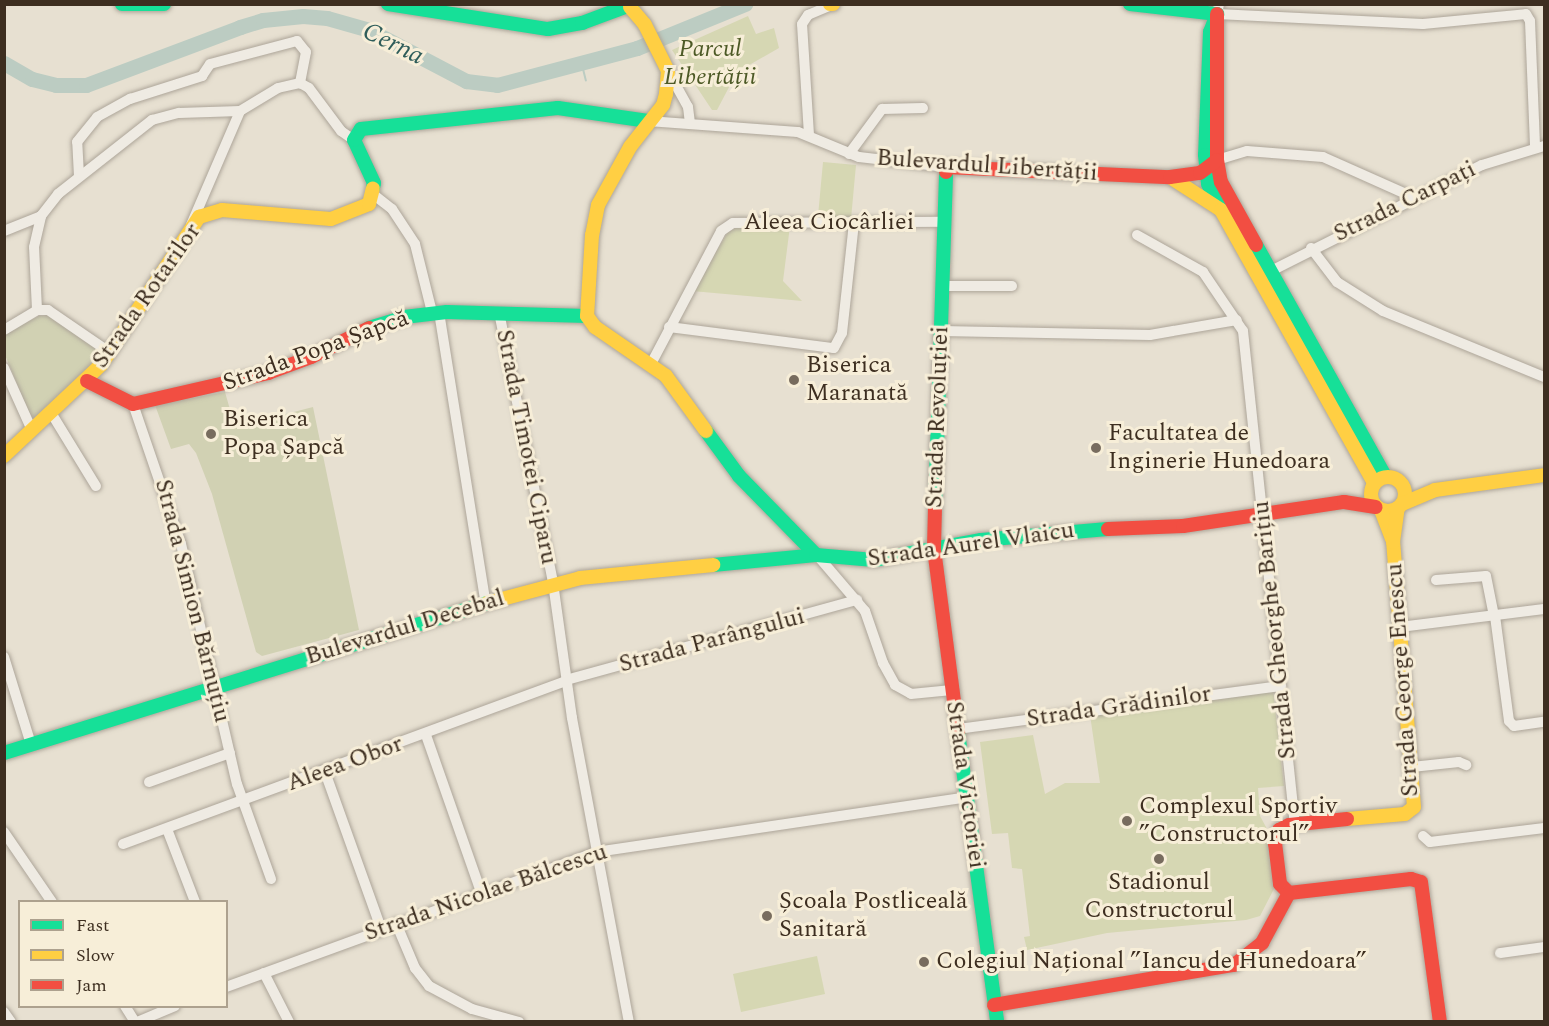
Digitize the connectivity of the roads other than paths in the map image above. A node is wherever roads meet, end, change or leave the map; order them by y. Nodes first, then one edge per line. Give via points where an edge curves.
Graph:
1 (122, 4) edge
2 (164, 4) edge
3 (388, 4) edge
4 (1130, 4) edge
5 (143, 5) edge
6 (630, 5) edge
7 (832, 5) edge
8 (1218, 9) edge
9 (666, 68) junction
10 (300, 83) junction
11 (922, 108) dead end
12 (240, 111) junction
13 (648, 122) junction
14 (690, 123) junction
15 (809, 135) junction
16 (354, 140) junction
17 (1540, 147) edge
18 (849, 154) junction
19 (1217, 160) junction
20 (946, 167) junction
21 (1206, 170) junction
22 (79, 176) junction
23 (1170, 177) junction
24 (374, 195) junction
25 (1415, 198) junction
26 (1221, 210) junction
27 (41, 216) junction
28 (945, 222) junction
29 (854, 223) junction
30 (191, 225) junction
31 (4, 231) edge
32 (1137, 234) dead end
33 (1311, 248) junction
34 (1271, 271) junction
35 (943, 286) junction
36 (1012, 286) dead end
37 (37, 310) junction
38 (435, 312) junction
39 (499, 312) junction
40 (587, 316) junction
41 (1237, 320) junction
42 (669, 327) junction
43 (4, 330) edge
44 (941, 331) junction
45 (109, 352) junction
46 (651, 364) junction
47 (4, 368) edge
48 (1545, 377) edge
49 (87, 381) junction
50 (133, 404) junction
51 (50, 411) junction
52 (31, 428) junction
53 (4, 456) edge
54 (1545, 475) edge
55 (1382, 481) junction
56 (96, 486) dead end
57 (1435, 490) junction
58 (1344, 502) junction
59 (1400, 506) junction
60 (1379, 508) junction
61 (1264, 515) junction
62 (1393, 542) junction
63 (934, 549) junction
64 (816, 555) junction
65 (1436, 580) dead end
66 (553, 583) junction
67 (857, 600) junction
68 (486, 604) junction
69 (1545, 609) edge
70 (1495, 616) junction
71 (1400, 627) junction
72 (4, 657) edge
73 (566, 681) junction
74 (1281, 686) junction
75 (216, 687) junction
76 (952, 690) junction
77 (1545, 722) edge
78 (958, 729) junction
79 (426, 735) junction
80 (31, 744) junction
81 (4, 753) edge
82 (230, 753) junction
83 (1466, 765) dead end
84 (1412, 767) junction
85 (325, 772) junction
86 (149, 782) dead end
87 (967, 797) junction
88 (243, 801) junction
89 (1295, 824) junction
90 (1545, 828) edge
91 (167, 829) junction
92 (4, 832) edge
93 (1423, 836) dead end
94 (123, 844) dead end
95 (596, 852) junction
96 (271, 879) dead end
97 (481, 892) junction
98 (1289, 893) junction
99 (51, 900) edge
100 (194, 900) edge
101 (396, 923) junction
102 (381, 928) junction
103 (1545, 947) edge
104 (1500, 953) dead end
105 (264, 973) junction
106 (228, 986) edge
107 (994, 1005) junction
108 (126, 1008) edge
109 (170, 1008) edge
110 (4, 1012) edge
111 (626, 1021) edge
112 (11, 1022) edge
113 (136, 1022) edge
114 (289, 1022) edge
115 (519, 1022) edge
116 (997, 1022) edge
117 (1440, 1022) edge

1 - 5 street
2 - 5 street
3 - 6 street via 548,29 582,23
4 - 8 street
6 - 9 street
7 - 15 street via 808,15 802,24
8 - 17 street via 1423,24 1523,14 1530,21
8 - 19 street
8 - 21 street via 1210,32
9 - 13 street via 663,105
9 - 14 street via 688,106
10 - 12 street via 278,88
10 - 16 street via 309,88 341,131
10 - 22 street via 306,52 297,41 210,64 202,76 130,99 97,117 77,142
11 - 18 street via 882,109
12 - 22 street via 179,113 159,118
12 - 30 street
13 - 14 street, Bulevardul Libertății
13 - 16 street, Bulevardul Libertății via 573,109 548,109 372,125 361,129
13 - 40 street via 598,206 592,235
14 - 15 street, Bulevardul Libertății
15 - 18 street, Bulevardul Libertății
16 - 24 street via 373,177
17 - 25 street, Strada Carpați via 1493,160
18 - 20 street, Bulevardul Libertății
19 - 21 street
19 - 25 street via 1256,150 1323,157
19 - 34 street via 1223,186
20 - 23 street, Bulevardul Libertății
20 - 28 street, Strada Revoluției
21 - 23 street, Bulevardul Libertății via 1192,176
21 - 26 street
22 - 27 street
23 - 26 street
24 - 30 street, Strada Rotarilor via 363,209 340,218 222,210 205,214
24 - 38 street via 392,209 415,244
25 - 33 street, Strada Carpați
26 - 55 street
27 - 31 street
27 - 37 street via 34,248
28 - 29 street, Aleea Ciocârliei
28 - 35 street, Strada Revoluției
29 - 42 street, Aleea Ciocârliei via 741,221 727,226
29 - 42 street via 843,333 834,348
30 - 45 street, Strada Rotarilor
32 - 41 street, Strada Gheorghe Barițiu via 1203,272
33 - 34 street, Strada Carpați
33 - 48 street via 1330,276 1376,307
34 - 55 street
35 - 36 street
35 - 44 street, Strada Revoluției
37 - 43 street
37 - 45 street via 48,310
38 - 39 street, Strada Popa Șapcă
38 - 50 street, Strada Popa Șapcă via 372,326 311,357 243,381
38 - 68 street
39 - 40 street, Strada Popa Șapcă
39 - 66 street, Strada Timotei Ciparu
40 - 46 street via 600,331
41 - 44 street via 1150,335
41 - 61 street, Strada Gheorghe Barițiu via 1243,331
42 - 46 street, Aleea Ciocârliei
44 - 63 street, Strada Revoluției
45 - 49 street, Strada Rotarilor
46 - 64 street via 675,387 739,477
47 - 52 street
49 - 50 street
49 - 51 street, Strada Rotarilor
50 - 75 street, Strada Simion Bărnuțiu via 181,544
51 - 52 street, Strada Rotarilor
51 - 56 street
52 - 53 street, Strada Rotarilor
54 - 57 street
55 - 57 street
55 - 58 street, Strada Aurel Vlaicu
55 - 59 street via 1405,492
55 - 60 street, Strada George Enescu via 1371,497
57 - 59 street, Strada Aurel Vlaicu
58 - 60 street, Strada Aurel Vlaicu
58 - 61 street, Strada Aurel Vlaicu
59 - 60 street, Strada Aurel Vlaicu
59 - 62 street, Strada George Enescu
60 - 62 street, Strada George Enescu
61 - 63 street, Strada Aurel Vlaicu via 1183,526 1069,530
61 - 74 street, Strada Gheorghe Barițiu
62 - 71 street, Strada George Enescu
63 - 64 street, Strada Aurel Vlaicu via 862,561
63 - 76 street, Strada Victoriei
64 - 66 street, Bulevardul Decebal via 660,568
64 - 67 street
65 - 70 street via 1486,576
66 - 68 street, Bulevardul Decebal
66 - 73 street, Strada Timotei Ciparu
67 - 73 street, Strada Parângului
67 - 76 street via 895,685 911,694
68 - 75 street, Bulevardul Decebal
69 - 70 street
70 - 71 street
70 - 77 street via 1509,721 1518,726
71 - 84 street, Strada George Enescu
72 - 80 street
73 - 79 street, Aleea Obor
73 - 95 street, Strada Timotei Ciparu
74 - 78 street, Strada Grădinilor
74 - 89 street, Strada Gheorghe Barițiu
75 - 80 street, Bulevardul Decebal
75 - 82 street, Strada Simion Bărnuțiu
76 - 78 street, Strada Victoriei
78 - 87 street, Strada Victoriei
79 - 85 street, Aleea Obor
79 - 97 street
80 - 81 street, Bulevardul Decebal
82 - 86 street
82 - 88 street, Strada Simion Bărnuțiu
83 - 84 street via 1459,762
84 - 89 street, Strada George Enescu via 1414,807 1405,814
85 - 88 street, Aleea Obor
85 - 102 street
87 - 95 street, Strada Nicolae Bălcescu
87 - 107 street, Strada Victoriei
88 - 91 street, Aleea Obor
88 - 96 street, Strada Simion Bărnuțiu
89 - 98 street via 1279,830 1275,843 1280,884
90 - 93 street via 1430,842
91 - 94 street, Aleea Obor
91 - 100 street
92 - 99 street
95 - 97 street, Strada Nicolae Bălcescu
95 - 111 street, Strada Timotei Ciparu
97 - 101 street, Strada Nicolae Bălcescu
98 - 107 street via 1262,943 1234,965
98 - 117 street via 1411,879 1423,885
101 - 102 street, Strada Nicolae Bălcescu
101 - 115 street via 415,968 429,986 472,1009
102 - 105 street, Strada Nicolae Bălcescu
103 - 104 street
105 - 106 street, Strada Nicolae Bălcescu
105 - 114 street
107 - 116 street, Strada Victoriei
108 - 113 street
109 - 113 street
110 - 112 street

